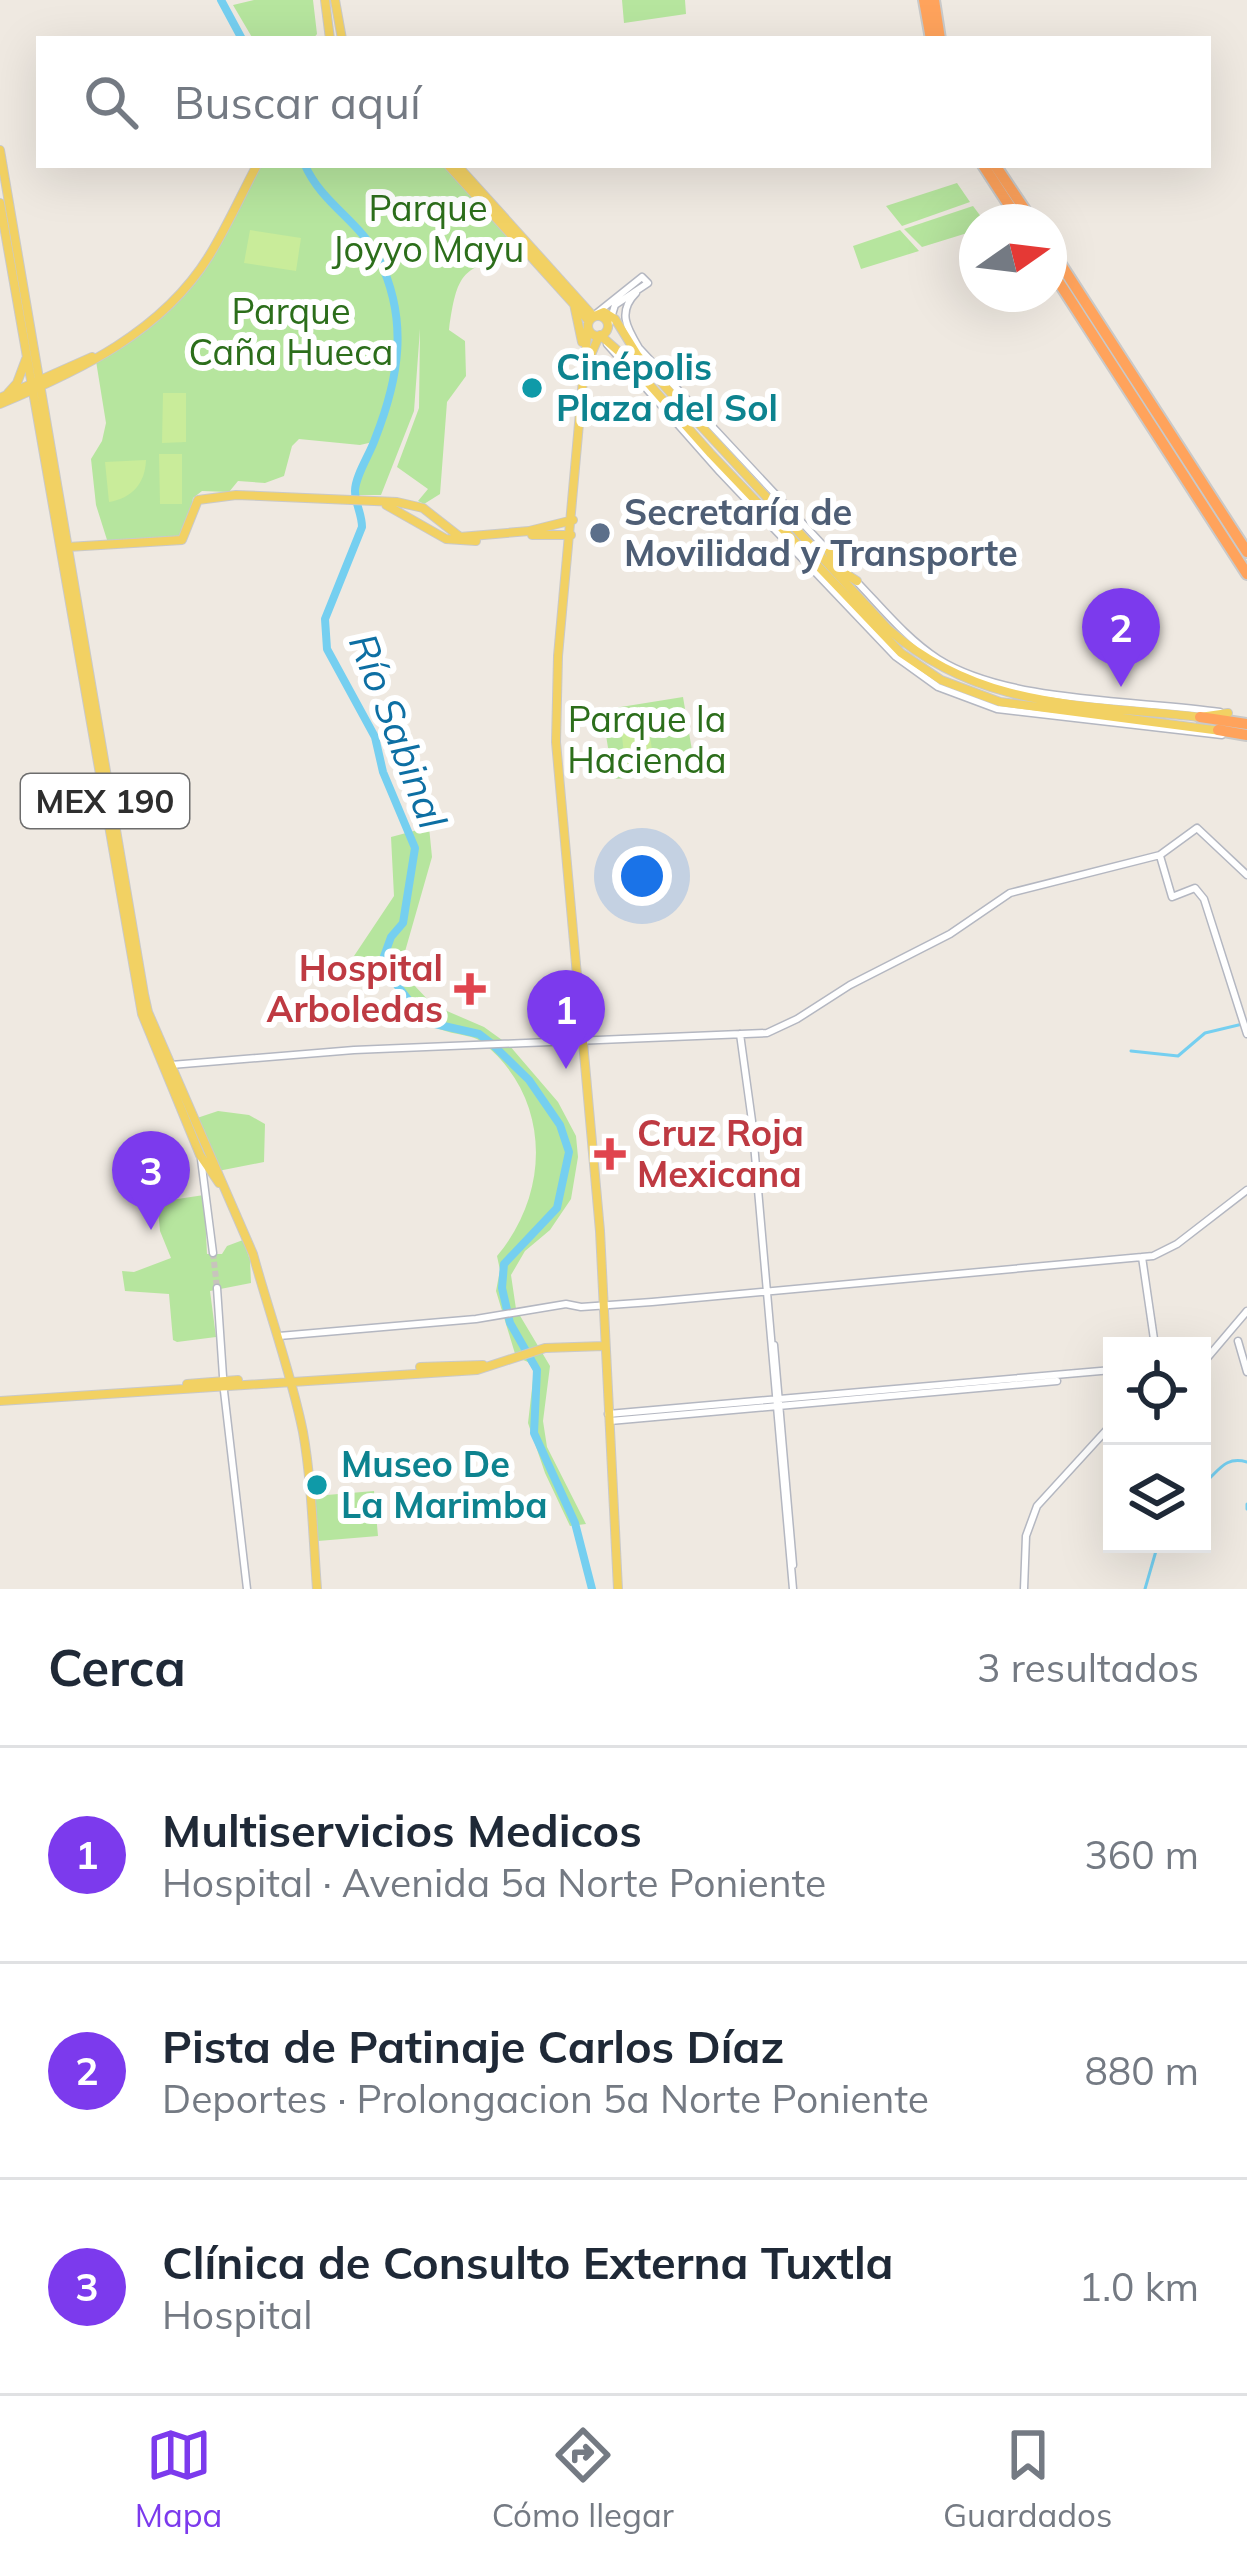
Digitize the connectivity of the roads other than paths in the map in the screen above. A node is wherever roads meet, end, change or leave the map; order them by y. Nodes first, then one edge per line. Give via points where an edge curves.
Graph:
1 (325, 0) edge
2 (334, 0) edge
3 (924, 0) edge
4 (934, 0) edge
5 (330, 36) edge
6 (341, 36) edge
7 (930, 36) edge
8 (940, 36) edge
9 (0, 150) edge
10 (253, 168) edge
11 (455, 168) edge
12 (455, 168) edge
13 (985, 168) edge
14 (997, 168) edge
15 (0, 203) edge
16 (1008, 204) edge
17 (1021, 204) edge
18 (1067, 284) edge
19 (636, 293) junction
20 (571, 297) junction
21 (612, 316) junction
22 (592, 318) junction
23 (1092, 322) junction
24 (603, 335) junction
25 (30, 352) junction
26 (584, 356) junction
27 (662, 374) junction
28 (63, 375) junction
29 (584, 377) junction
30 (639, 382) junction
31 (36, 386) junction
32 (657, 395) junction
33 (3, 400) edge
34 (677, 400) junction
35 (40, 415) junction
36 (378, 502) junction
37 (573, 520) junction
38 (572, 535) junction
39 (68, 548) junction
40 (1247, 552) edge
41 (828, 557) junction
42 (813, 566) junction
43 (1247, 574) edge
44 (844, 586) junction
45 (1057, 693) junction
46 (1067, 702) junction
47 (1228, 713) junction
48 (1247, 715) edge
49 (1142, 716) junction
50 (1200, 716) junction
51 (1247, 724) edge
52 (1218, 730) joint
53 (1247, 738) edge
54 (1160, 855) junction
55 (1247, 875) edge
56 (740, 1034) junction
57 (1247, 1034) edge
58 (584, 1041) junction
59 (166, 1064) junction
60 (200, 1155) junction
61 (1247, 1190) edge
62 (226, 1194) junction
63 (213, 1253) tunnel mouth
64 (1142, 1257) junction
65 (217, 1288) tunnel mouth
66 (768, 1291) junction
67 (603, 1306) junction
68 (1247, 1311) edge
69 (275, 1336) junction
70 (1154, 1337) edge
71 (1223, 1341) junction
72 (1242, 1341) edge
73 (604, 1346) junction
74 (1211, 1354) edge
75 (1103, 1371) edge
76 (1247, 1372) edge
77 (290, 1378) junction
78 (223, 1384) junction
79 (0, 1399) edge
80 (777, 1403) junction
81 (607, 1418) junction
82 (1103, 1434) edge
83 (247, 1589) edge
84 (317, 1589) edge
85 (617, 1589) edge
86 (794, 1589) edge
87 (1024, 1589) edge

1 - 5 main road
2 - 6 main road
3 - 7 highway
4 - 8 highway
9 - 25 main road, MEX 190
10 - 28 main road via 174,293 132,332
11 - 20 main road
12 - 22 main road
13 - 16 highway
14 - 17 highway
15 - 25 main road, MEX 190
18 - 23 highway
19 - 21 street via 615,304
19 - 22 street via 645,280
19 - 27 street via 625,309 627,326
20 - 22 main road
20 - 26 main road
21 - 22 main road
21 - 24 street
21 - 34 main road
22 - 24 main road via 590,332
22 - 24 main road via 606,320
22 - 26 main road
23 - 40 highway
23 - 43 highway
24 - 29 main road
24 - 30 street
24 - 32 main road
25 - 28 main road
25 - 31 main road, MEX 190
25 - 33 main road
26 - 29 main road
27 - 34 main road
27 - 41 street
28 - 31 main road
28 - 35 main road
29 - 37 main road
30 - 32 main road
30 - 42 street
31 - 33 main road
31 - 35 main road, MEX 190
32 - 42 main road
33 - 35 main road
34 - 41 main road
35 - 39 main road, MEX 190
35 - 59 main road, MEX 190 via 142,1014
36 - 37 main road via 423,508 460,537
36 - 38 main road via 459,542
36 - 39 main road via 206,496 192,508 182,540
37 - 38 main road
38 - 58 main road via 556,742
39 - 59 main road, MEX 190 via 144,994
41 - 44 main road
41 - 44 main road
42 - 44 main road
42 - 44 main road
44 - 45 street via 940,661 1007,686
44 - 46 main road via 946,672 1001,693
44 - 49 main road via 901,652 969,693
44 - 53 street via 895,656 965,699 1027,714
45 - 46 main road
45 - 47 street
46 - 49 main road
47 - 48 highway
47 - 50 main road
49 - 50 main road
49 - 52 main road
50 - 51 highway
52 - 53 highway
54 - 55 street via 1198,828
54 - 56 street via 1010,893 785,1026
54 - 57 street via 1172,898 1195,888 1204,898
56 - 58 street
56 - 66 street
58 - 59 street
58 - 67 main road
59 - 60 main road, MEX 190
59 - 62 main road, MEX 190
60 - 62 main road, MEX 190
60 - 63 street
61 - 64 street via 1177,1244
62 - 69 main road, MEX 190
64 - 66 street
64 - 70 street
65 - 78 street
66 - 67 street
66 - 80 street
67 - 69 street
67 - 73 main road
68 - 71 street
69 - 77 main road, MEX 190
71 - 72 street
71 - 74 street
72 - 76 street
73 - 77 main road via 538,1350 477,1370
73 - 81 main road
75 - 80 street
77 - 78 main road
77 - 84 main road, MEX 190 via 304,1437
78 - 79 main road
78 - 83 street
80 - 81 street
80 - 86 street
81 - 85 main road
82 - 87 street via 1037,1506 1026,1536

